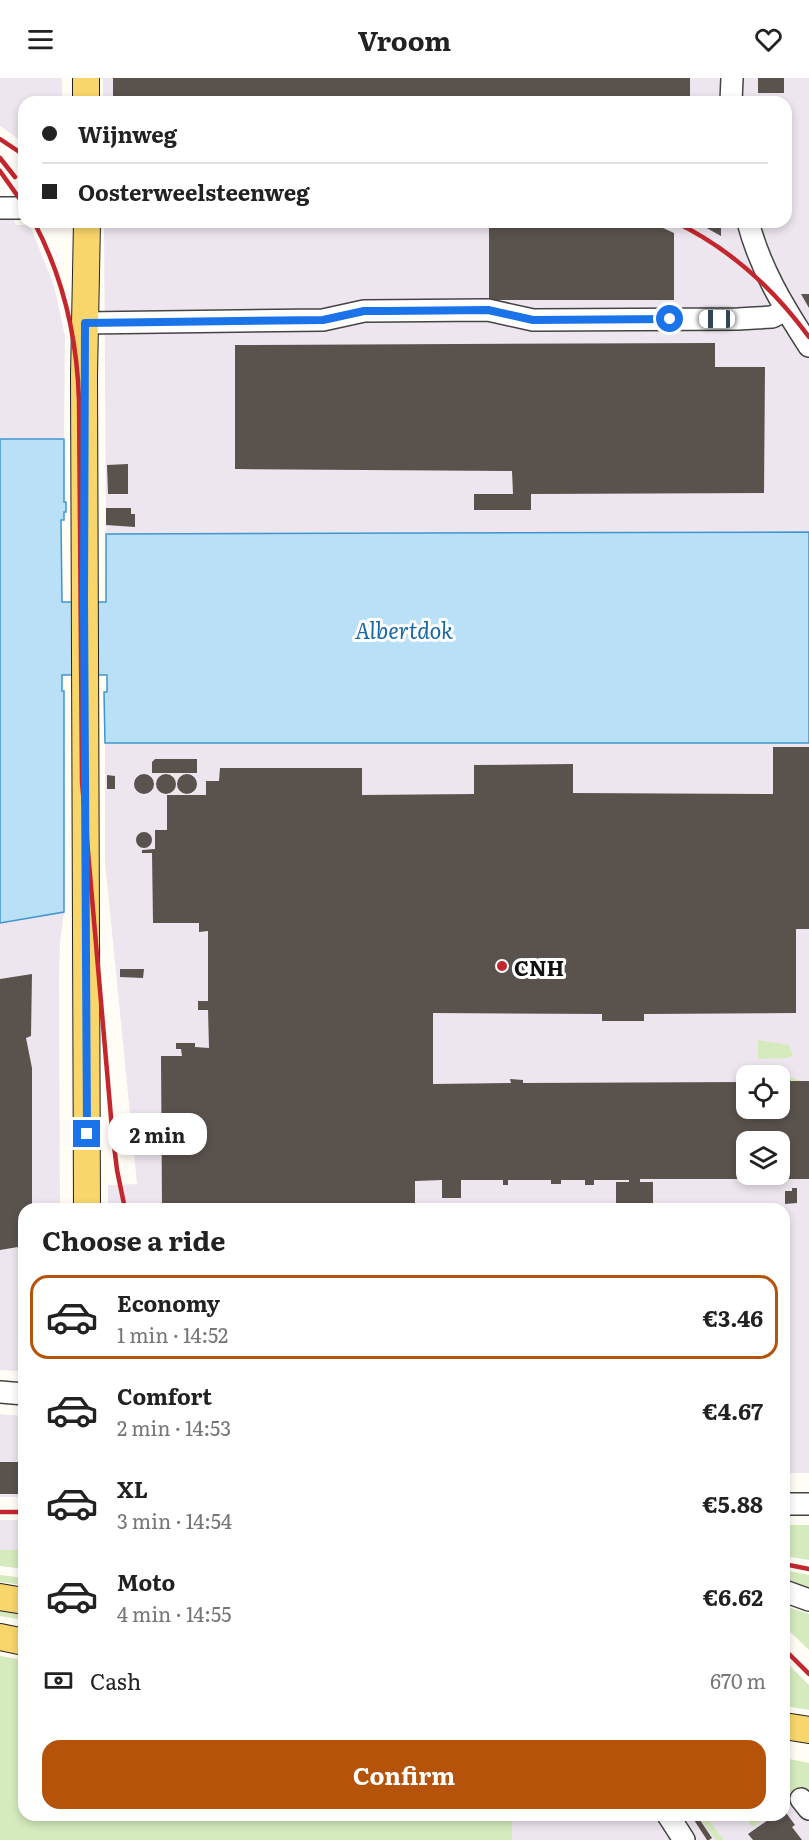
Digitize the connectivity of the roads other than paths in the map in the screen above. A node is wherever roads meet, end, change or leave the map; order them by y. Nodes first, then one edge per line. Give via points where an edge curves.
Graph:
1 (86, 78) edge
2 (732, 78) edge
3 (86, 96) edge
4 (731, 96) edge
5 (0, 208) edge
6 (18, 208) edge
7 (87, 228) edge
8 (750, 228) edge
9 (786, 310) junction
10 (85, 323) junction
11 (809, 346) edge
12 (87, 1203) edge
13 (0, 1392) edge
14 (18, 1394) edge
15 (790, 1504) edge
16 (809, 1504) edge
17 (18, 1593) edge
18 (790, 1593) edge
19 (0, 1594) edge
20 (18, 1599) edge
21 (809, 1600) edge
22 (0, 1627) edge
23 (18, 1628) edge
24 (0, 1637) edge
25 (18, 1641) edge
26 (790, 1727) edge
27 (809, 1730) edge
28 (672, 1821) edge
29 (684, 1840) edge

1 - 3 main road
2 - 4 street
5 - 6 street
7 - 10 main road
8 - 9 street via 762,264
9 - 10 street via 772,317 738,319 533,320 488,310 364,311 323,320
9 - 11 street
10 - 12 main road
13 - 14 street
15 - 16 street
17 - 19 main road
18 - 21 street
19 - 20 main road
22 - 23 main road
24 - 25 main road
26 - 27 main road
28 - 29 street

